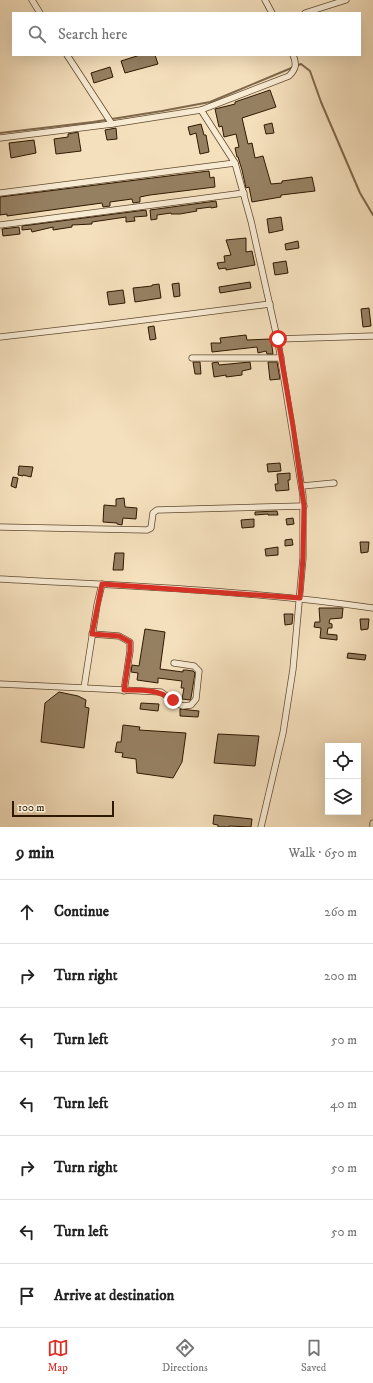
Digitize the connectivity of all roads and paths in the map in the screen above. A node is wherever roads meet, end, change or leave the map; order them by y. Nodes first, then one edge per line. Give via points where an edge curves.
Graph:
1 (32, 0) edge
2 (266, 0) edge
3 (346, 0) edge
4 (39, 12) edge
5 (272, 12) edge
6 (308, 12) edge
7 (68, 56) edge
8 (293, 56) edge
9 (201, 110) junction
10 (112, 124) junction
11 (0, 138) edge
12 (235, 163) junction
13 (0, 193) edge
14 (244, 193) junction
15 (0, 225) edge
16 (270, 304) junction
17 (373, 336) edge
18 (0, 337) edge
19 (278, 339) junction
20 (192, 358) dead end
21 (281, 358) junction
22 (334, 483) dead end
23 (302, 486) junction
24 (304, 506) junction
25 (0, 527) edge
26 (0, 579) edge
27 (102, 584) junction
28 (300, 598) junction
29 (372, 608) edge
30 (92, 634) junction
31 (174, 663) dead end
32 (0, 684) edge
33 (84, 688) junction
34 (124, 690) junction
35 (373, 823) edge
36 (262, 827) edge
37 (373, 827) edge

1 - 4 street
2 - 5 street
3 - 6 street
7 - 10 street
8 - 9 street via 296,68 289,76
9 - 10 street
9 - 12 street
10 - 11 street
12 - 13 street
12 - 14 street
14 - 15 street
14 - 16 street
16 - 18 street
16 - 19 street
17 - 19 street
19 - 21 street
20 - 21 street
21 - 23 street
22 - 23 street
23 - 24 street
24 - 25 street via 156,510 153,513 151,528 147,530
24 - 28 street
26 - 27 street
27 - 28 street
27 - 30 street
28 - 29 street
28 - 36 street via 283,733
30 - 33 street
30 - 34 street via 119,636 130,642
31 - 34 street via 194,666 199,671 196,699 193,704 183,706 160,692
32 - 33 street
33 - 34 street
35 - 37 street

